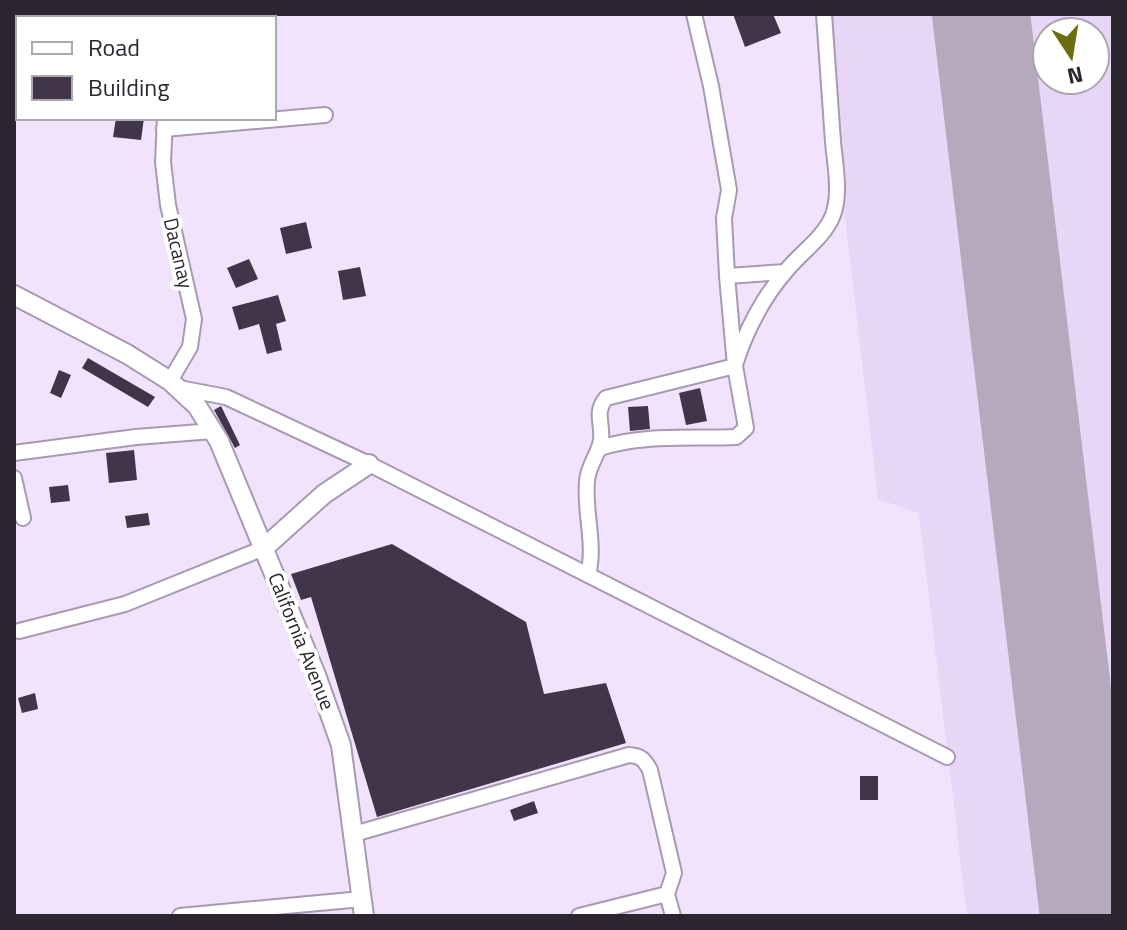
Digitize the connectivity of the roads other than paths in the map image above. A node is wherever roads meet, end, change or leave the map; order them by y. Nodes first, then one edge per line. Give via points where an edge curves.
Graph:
1 (694, 14) edge
2 (824, 14) edge
3 (325, 115) dead end
4 (276, 117) edge
5 (225, 120) edge
6 (165, 123) edge
7 (785, 272) junction
8 (727, 276) junction
9 (14, 295) edge
10 (735, 366) junction
11 (175, 385) junction
12 (213, 431) junction
13 (600, 448) junction
14 (14, 453) edge
15 (369, 464) junction
16 (14, 478) edge
17 (23, 518) dead end
18 (264, 548) junction
19 (588, 575) junction
20 (19, 631) dead end
21 (947, 757) dead end
22 (354, 834) junction
23 (667, 894) junction
24 (363, 907) edge
25 (180, 916) edge
26 (579, 916) edge
27 (673, 916) edge

1 - 8 street via 729,190 724,218
2 - 7 street via 836,200 826,228
3 - 4 street
5 - 6 street
6 - 11 street, Dacanay via 168,205 194,319
7 - 8 street
7 - 10 street via 749,331
8 - 10 street
9 - 11 street, California Avenue
10 - 13 street via 606,398 598,414
10 - 13 street via 746,417 742,435
11 - 12 street, California Avenue
11 - 15 street via 226,397
12 - 14 street
12 - 18 street, California Avenue
13 - 19 street via 586,482 593,557
15 - 18 street via 324,494
15 - 19 street
16 - 17 street
18 - 20 street via 125,604
18 - 22 street, California Avenue via 341,745
19 - 21 street
22 - 23 street via 638,755 650,770 674,873
22 - 24 street, California Avenue
23 - 26 street
23 - 27 street
24 - 25 street

